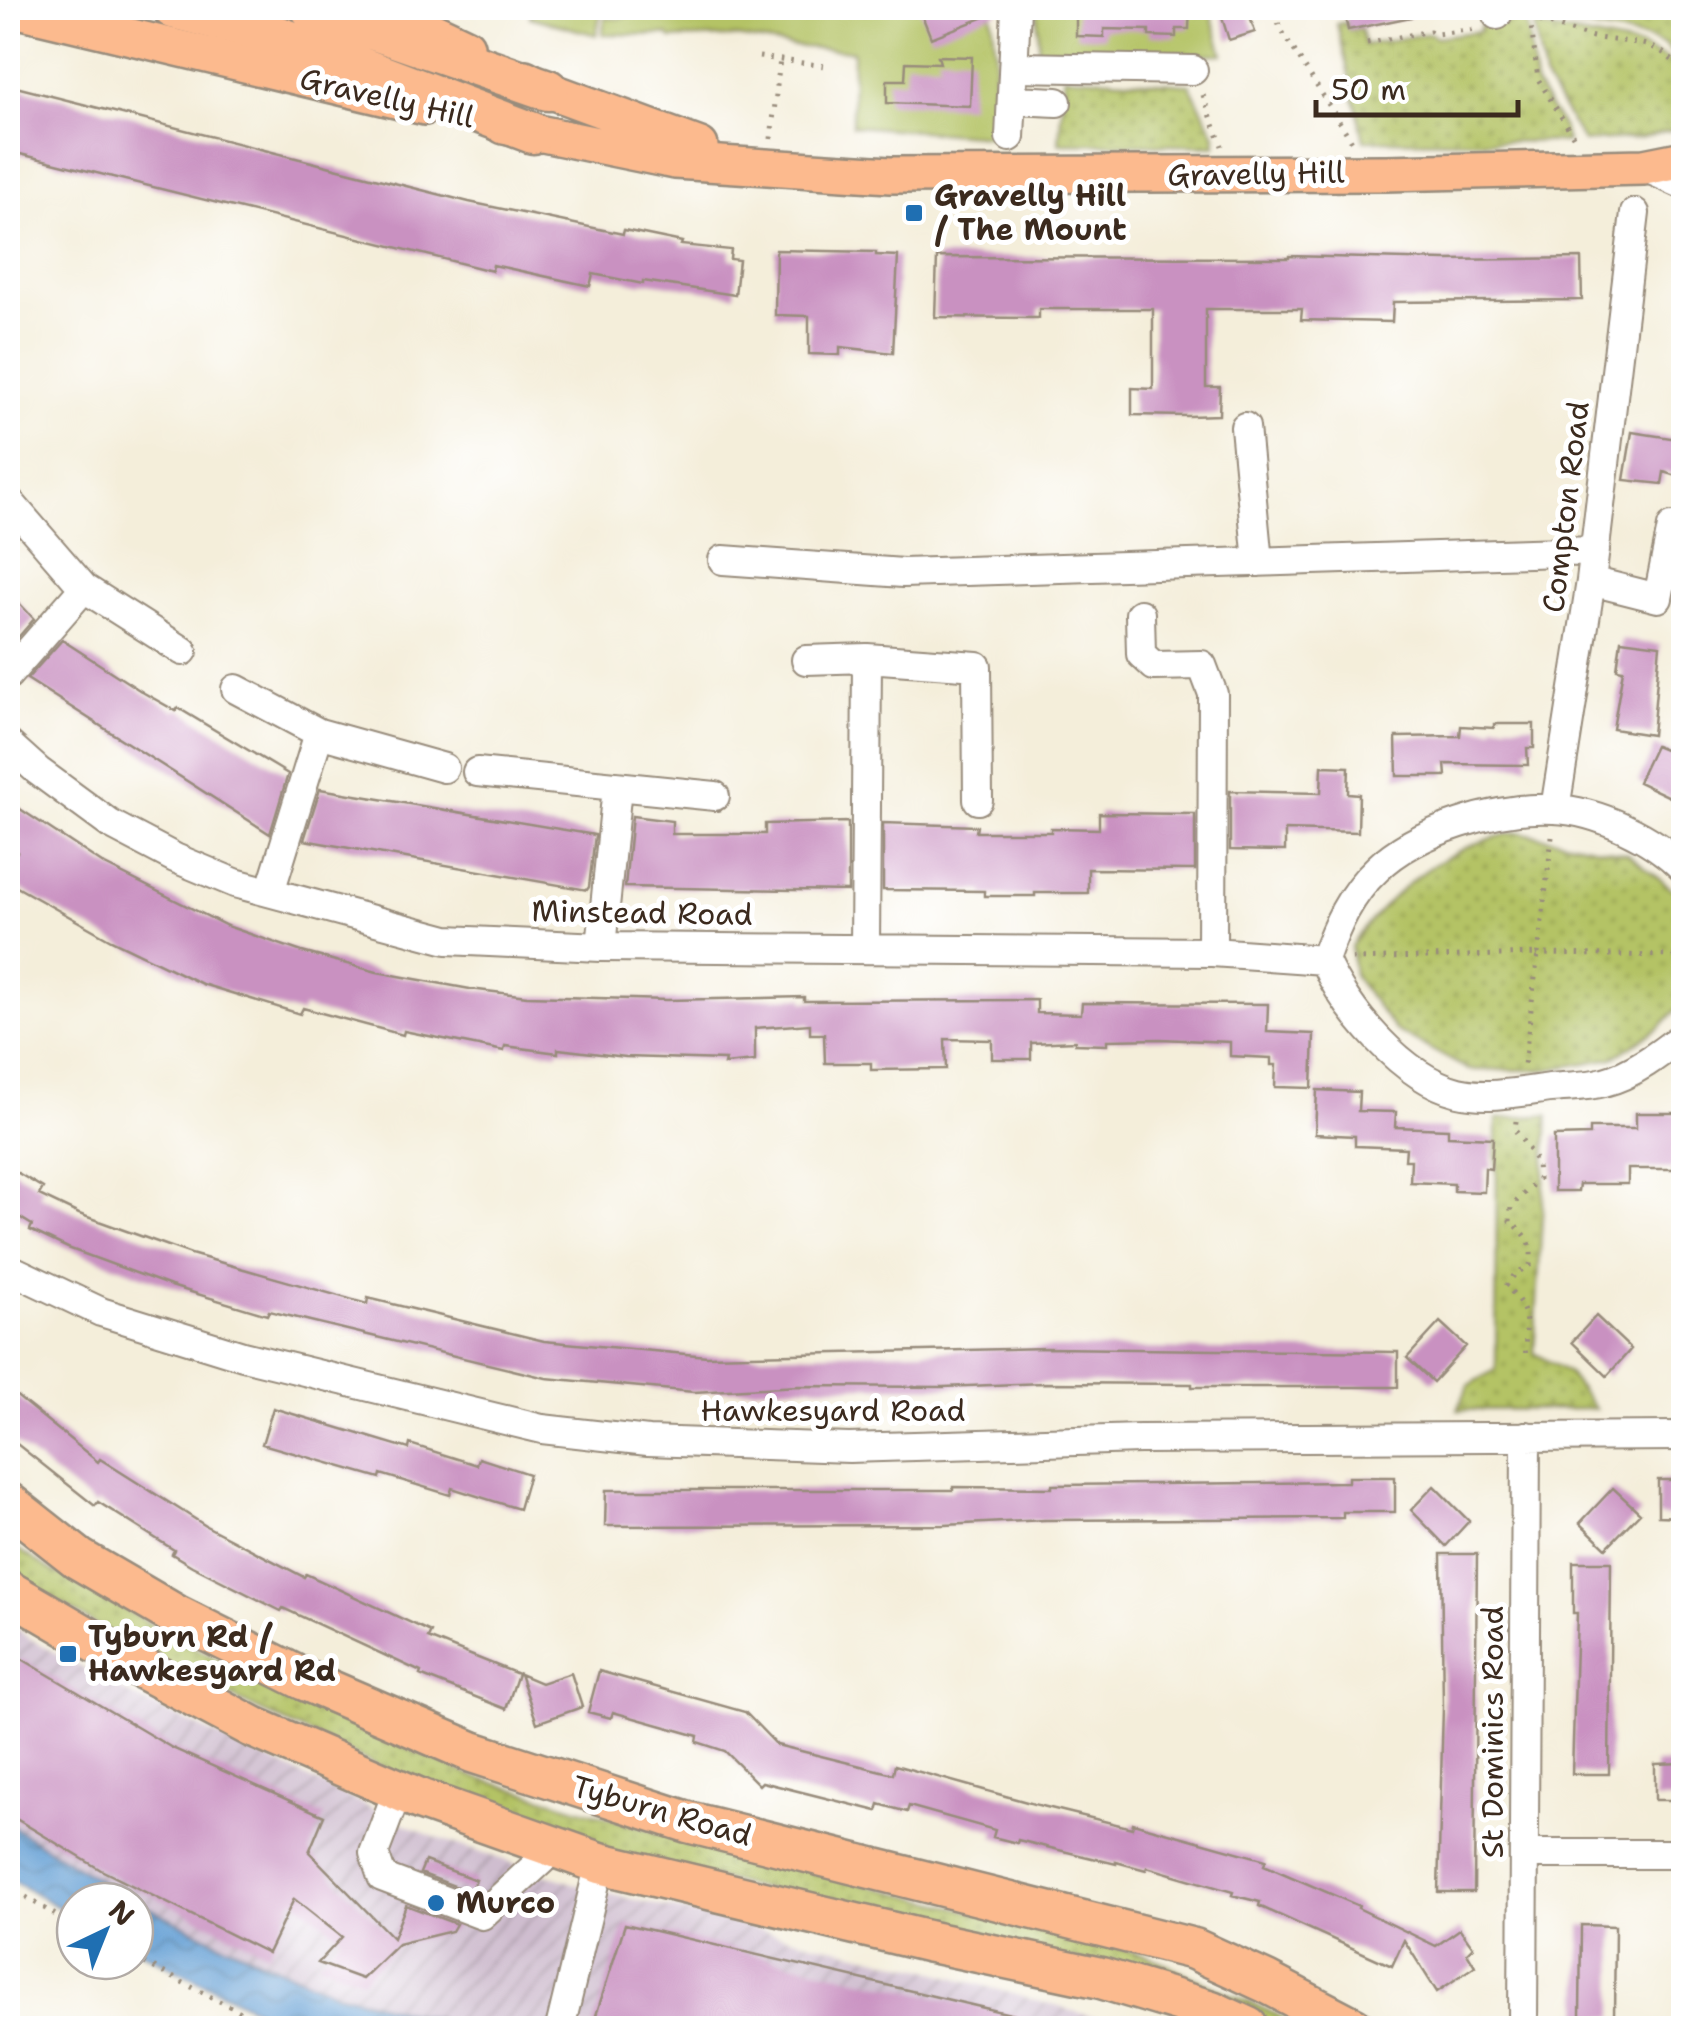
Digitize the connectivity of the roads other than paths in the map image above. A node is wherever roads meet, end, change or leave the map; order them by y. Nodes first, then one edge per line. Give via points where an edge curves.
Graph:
1 (10, 8) edge
2 (172, 8) edge
3 (311, 8) edge
4 (386, 8) edge
5 (1016, 8) edge
6 (1016, 67) junction
7 (1192, 70) road end
8 (548, 90) junction
9 (1014, 100) junction
10 (1057, 102) dead end
11 (534, 133) junction
12 (1010, 137) dead end
13 (1684, 158) edge
14 (767, 166) junction
15 (1644, 167) junction
16 (1684, 185) edge
17 (1636, 214) dead end
18 (1245, 427) dead end
19 (8, 500) edge
20 (1672, 527) dead end
21 (1595, 551) junction
22 (722, 560) dead end
23 (1258, 562) junction
24 (1591, 581) junction
25 (84, 588) junction
26 (1140, 614) dead end
27 (183, 651) dead end
28 (867, 658) junction
29 (806, 660) dead end
30 (8, 676) edge
31 (236, 689) dead end
32 (319, 733) junction
33 (8, 744) edge
34 (444, 768) dead end
35 (478, 772) dead end
36 (617, 787) junction
37 (715, 796) dead end
38 (978, 800) dead end
39 (1555, 809) junction
40 (1684, 869) edge
41 (270, 892) junction
42 (601, 947) junction
43 (865, 949) junction
44 (1212, 952) junction
45 (1324, 960) junction
46 (1684, 1036) edge
47 (8, 1268) edge
48 (1526, 1436) junction
49 (1684, 1436) edge
50 (8, 1502) edge
51 (8, 1525) edge
52 (79, 1559) junction
53 (8, 1591) edge
54 (398, 1790) junction
55 (556, 1847) junction
56 (1526, 1854) junction
57 (1684, 1854) edge
58 (600, 1862) junction
59 (560, 2028) edge
60 (1248, 2028) edge
61 (1354, 2028) edge
62 (1523, 2028) edge

1 - 11 main road, Gravelly Hill
2 - 11 highway via 264,32
3 - 8 highway
4 - 8 main road, Gravelly Hill
5 - 6 street
6 - 7 street
6 - 9 street
8 - 14 main road, Gravelly Hill
9 - 10 street
9 - 12 street
11 - 14 main road, Gravelly Hill via 675,161
13 - 15 main road, Gravelly Hill
14 - 15 main road, Gravelly Hill via 890,174
15 - 16 street
17 - 21 street, Compton Road
18 - 23 street
19 - 25 street
20 - 24 street via 1658,598
21 - 23 street
21 - 24 street, Compton Road
22 - 23 street via 903,573
24 - 39 street, Compton Road
25 - 27 street
25 - 30 street
26 - 44 street via 1141,654 1154,666 1202,665 1213,694
28 - 29 street
28 - 38 street via 977,666
28 - 43 street
31 - 32 street
32 - 34 street
32 - 41 street
33 - 41 street, Minstead Road via 110,824 175,858
35 - 36 street
36 - 37 street
36 - 42 street
39 - 40 street via 1609,822
39 - 45 street via 1462,822 1419,840 1378,867 1353,896
41 - 42 street, Minstead Road via 447,940
42 - 43 street, Minstead Road
43 - 44 street, Minstead Road
44 - 45 street, Minstead Road
45 - 46 street via 1336,988 1384,1046 1412,1070 1456,1091 1492,1095 1605,1082
47 - 48 street, Hawkesyard Road via 101,1312 243,1356 542,1430 648,1442 849,1448
48 - 49 street, Hawkesyard Road
48 - 56 street, St Dominics Road
50 - 52 highway, Tyburn Road
51 - 52 highway
52 - 61 highway, Tyburn Road via 305,1680 472,1752 688,1822 1194,1949
53 - 54 highway, Tyburn Road via 253,1727
54 - 55 highway, Tyburn Road
54 - 55 street via 374,1854 382,1877 482,1915
55 - 58 highway, Tyburn Road
56 - 57 street
56 - 62 street, St Dominics Road
58 - 59 street
58 - 60 highway, Tyburn Road via 1102,1978

